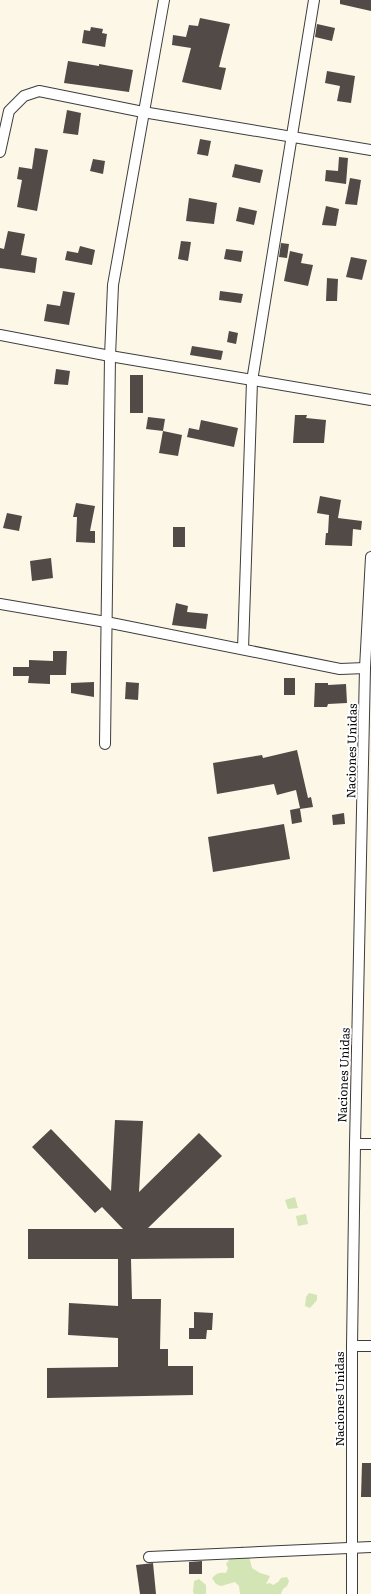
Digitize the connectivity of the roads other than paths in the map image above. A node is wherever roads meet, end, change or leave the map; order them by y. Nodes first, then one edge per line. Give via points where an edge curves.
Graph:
1 (164, 0) edge
2 (314, 0) edge
3 (143, 112) junction
4 (291, 137) junction
5 (371, 150) edge
6 (0, 152) edge
7 (0, 335) edge
8 (110, 356) junction
9 (252, 381) junction
10 (371, 400) edge
11 (371, 557) edge
12 (0, 604) edge
13 (106, 622) junction
14 (369, 631) edge
15 (243, 649) junction
16 (365, 668) junction
17 (105, 744) dead end
18 (367, 834) edge
19 (354, 1144) junction
20 (371, 1144) edge
21 (352, 1346) junction
22 (371, 1346) edge
23 (352, 1546) junction
24 (371, 1547) edge
25 (149, 1557) dead end
26 (352, 1594) edge

1 - 3 street
2 - 4 street
3 - 4 street
3 - 6 street via 34,92 24,96 9,111
3 - 8 street via 113,285
4 - 5 street
4 - 9 street
7 - 8 street
8 - 9 street
8 - 13 street
9 - 10 street
9 - 15 street
11 - 14 street, Naciones Unidas
12 - 13 street
13 - 15 street
13 - 17 street
14 - 16 street, Naciones Unidas
15 - 16 street via 340,669
16 - 18 street, Naciones Unidas
18 - 19 street, Naciones Unidas
19 - 20 street
19 - 21 street, Naciones Unidas
21 - 22 street
21 - 23 street, Naciones Unidas
23 - 24 street
23 - 25 street
23 - 26 street, Naciones Unidas

